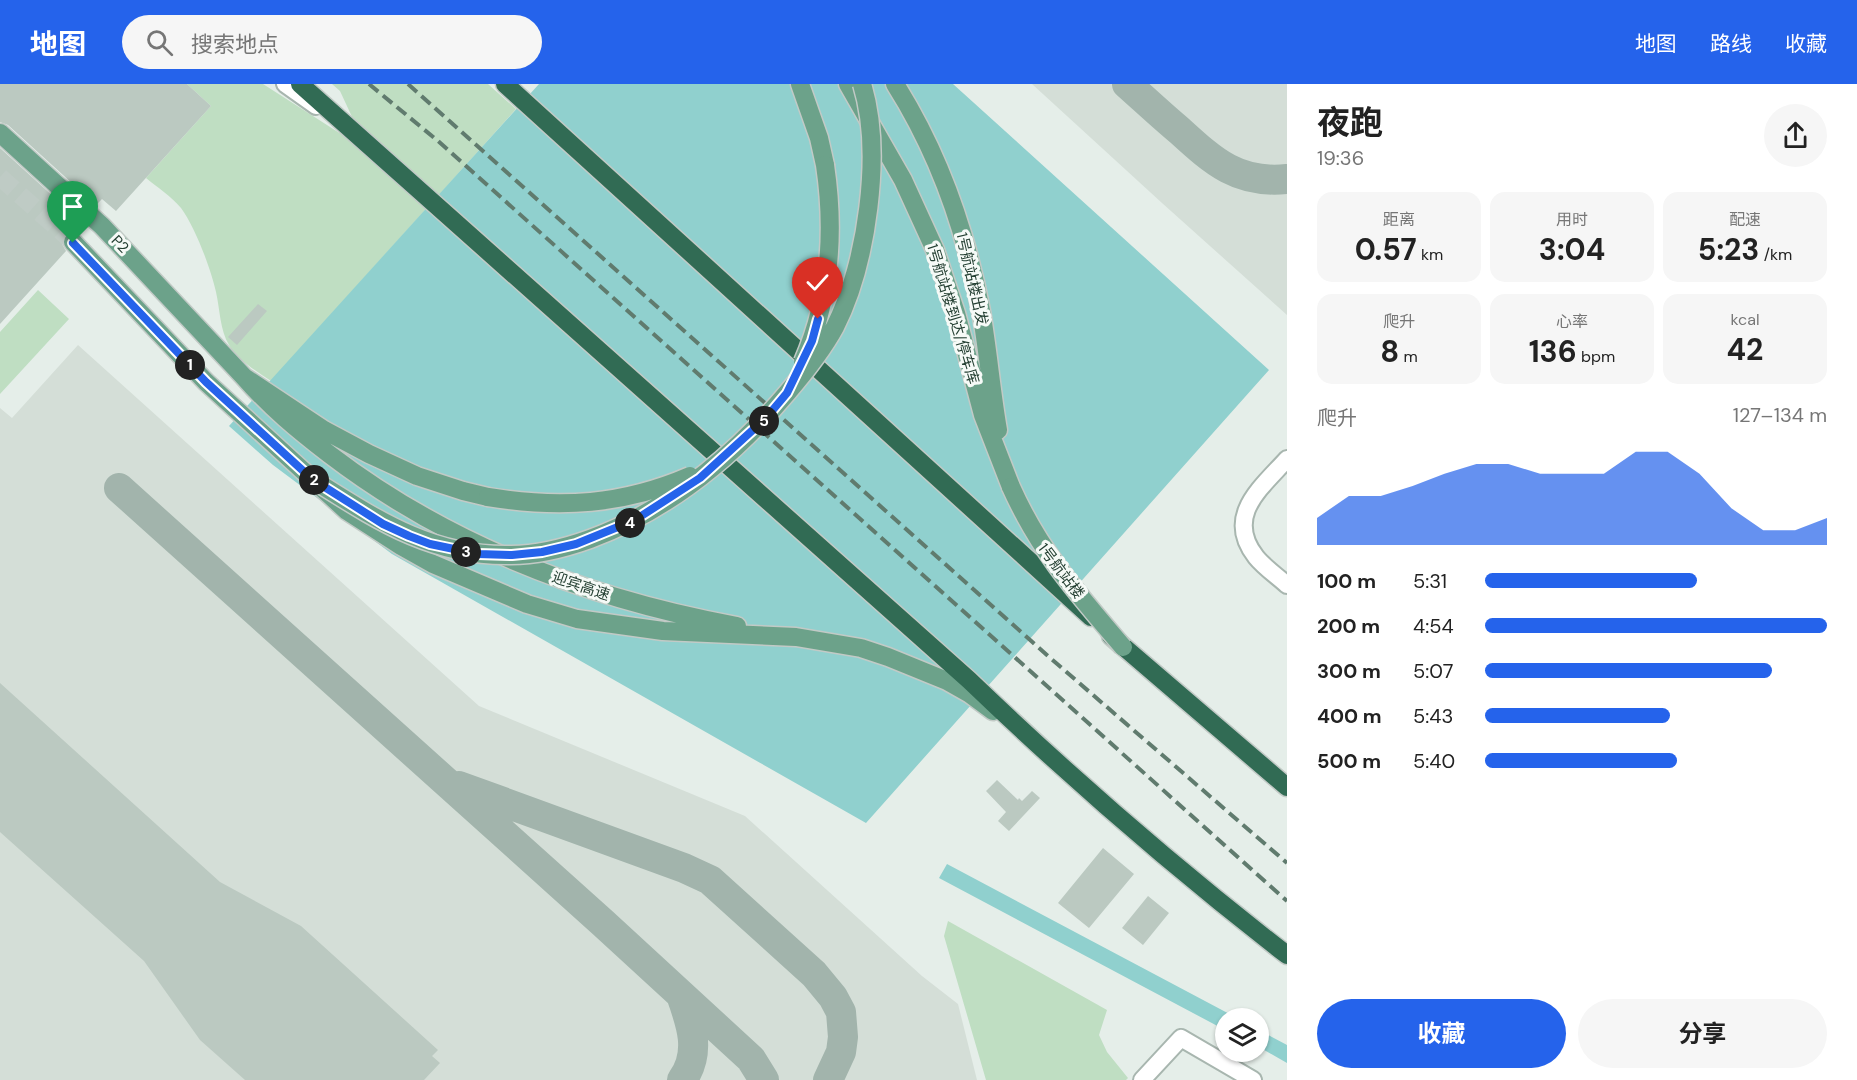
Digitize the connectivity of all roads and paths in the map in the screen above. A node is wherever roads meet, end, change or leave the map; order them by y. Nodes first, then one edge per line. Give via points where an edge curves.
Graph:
1 (285, 84) edge
2 (300, 84) edge
3 (505, 84) edge
4 (800, 84) edge
5 (848, 84) edge
6 (862, 84) edge
7 (894, 84) edge
8 (0, 133) edge
9 (355, 133) junction
10 (73, 243) tunnel mouth
11 (244, 377) junction
12 (787, 393) junction
13 (741, 442) junction
14 (1287, 459) edge
15 (312, 479) junction
16 (1011, 487) junction
17 (1287, 585) edge
18 (796, 637) junction
19 (1123, 647) junction
20 (1035, 743) junction
21 (1287, 787) edge
22 (1287, 955) edge
23 (1142, 1080) edge
24 (1253, 1080) edge

1 - 9 street
2 - 9 highway
3 - 19 highway, bridge
4 - 12 main road, bridge via 825,165 831,247 812,341
5 - 16 main road, 1号航站楼到达/停车库, bridge via 903,180 935,250 983,415
6 - 12 main road, bridge via 871,157 867,211 855,272 835,326
7 - 16 main road, 1号航站楼出发 via 928,144 960,229 980,309
8 - 11 main road, P2 via 102,226
9 - 20 highway
10 - 15 main road via 206,382
11 - 13 main road, bridge via 324,430 417,476 515,501 569,504 639,494 696,473
11 - 18 main road, 迎宾高速, bridge via 288,422 364,480 476,545 658,610
12 - 13 main road, bridge
13 - 15 main road, bridge via 700,478 635,520 576,544 512,555 478,554 430,544 383,524
14 - 17 street via 1250,500 1244,515 1244,534 1256,557
15 - 18 main road, 迎宾高速, bridge via 347,511 401,546 465,579 527,604 577,619 651,630
16 - 19 main road, 1号航站楼, bridge via 1051,560
18 - 20 main road, 迎宾高速 via 861,648 938,677 970,694
19 - 21 highway
20 - 22 highway
23 - 24 street via 1181,1038

